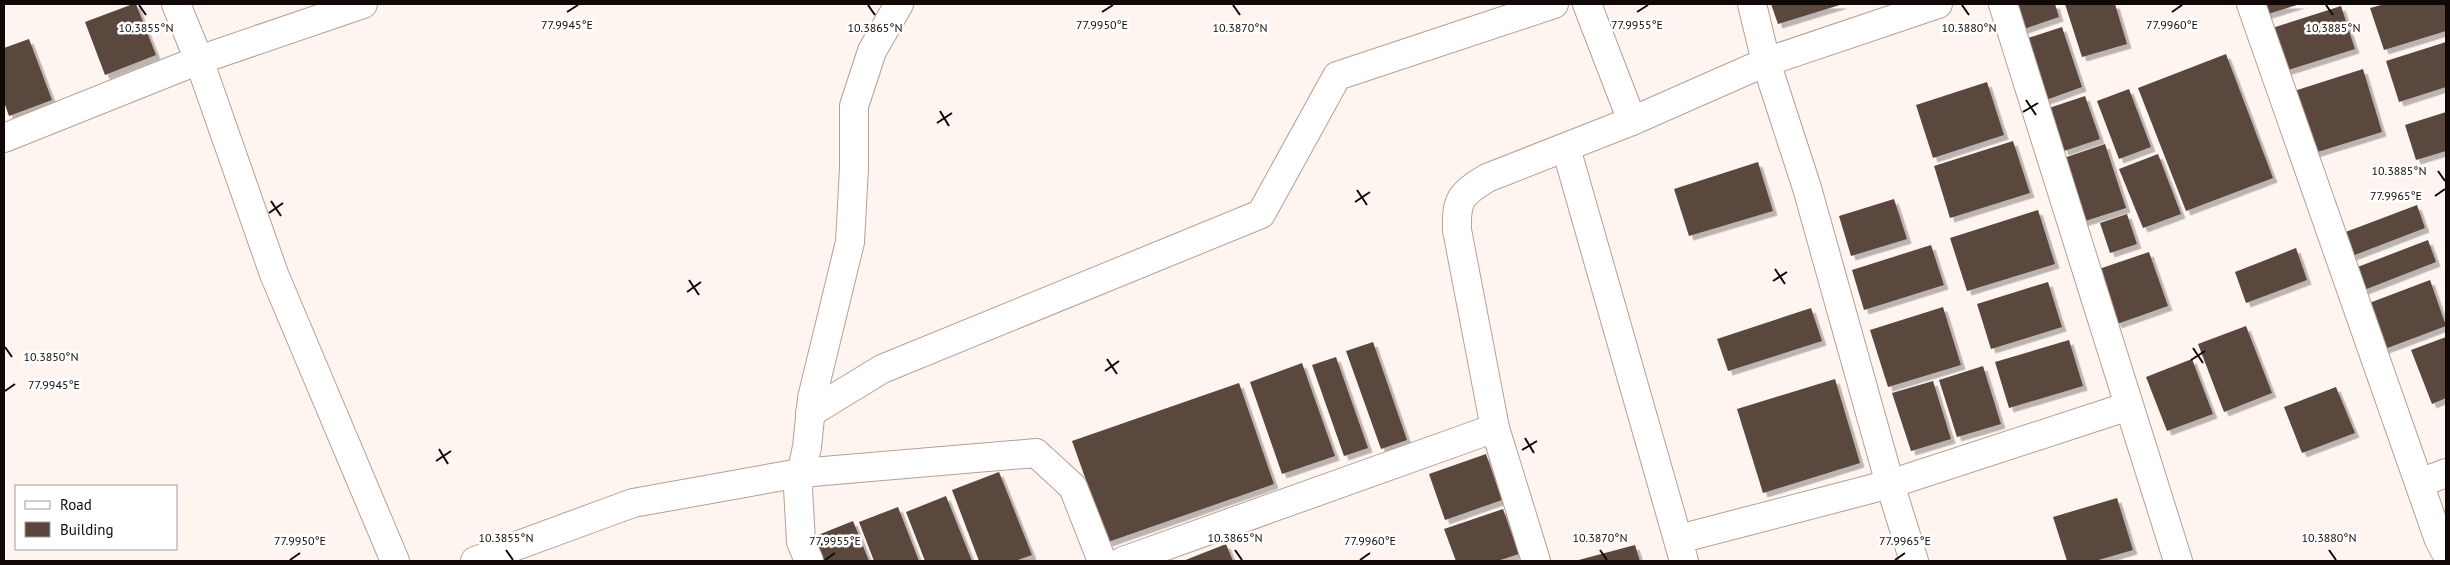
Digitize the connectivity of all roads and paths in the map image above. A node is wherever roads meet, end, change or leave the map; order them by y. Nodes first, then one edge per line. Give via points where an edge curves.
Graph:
1 (176, 4) edge
2 (363, 4) edge
3 (899, 4) edge
4 (1554, 4) edge
5 (1588, 4) edge
6 (1752, 4) edge
7 (1938, 4) edge
8 (2003, 4) edge
9 (2251, 4) edge
10 (199, 60) junction
11 (1766, 62) junction
12 (1632, 121) junction
13 (4, 138) edge
14 (1566, 148) junction
15 (2129, 406) junction
16 (810, 413) junction
17 (1495, 428) junction
18 (800, 473) junction
19 (2446, 473) edge
20 (2420, 483) junction
21 (1890, 484) junction
22 (1682, 550) edge
23 (2446, 553) edge
24 (395, 561) edge
25 (474, 561) edge
26 (809, 561) edge
27 (1102, 561) edge
28 (1122, 561) edge
29 (1536, 561) edge
30 (1914, 561) edge
31 (2178, 561) edge

1 - 10 street
2 - 10 street
3 - 16 street via 872,51 854,106 850,242
4 - 16 street via 1337,76 1261,214 882,369
5 - 12 street
6 - 11 street
7 - 11 street
8 - 15 street
9 - 20 street
10 - 13 street
10 - 24 street via 274,274
11 - 12 street
11 - 21 street via 1807,188
12 - 14 street
14 - 17 street via 1487,178 1469,189 1456,208 1457,230
14 - 22 street
15 - 21 street
15 - 31 street
16 - 18 street via 807,447
17 - 28 street
17 - 29 street
18 - 25 street via 633,503
18 - 26 street via 802,542
18 - 27 street via 1036,453 1073,487
19 - 20 street
20 - 23 street
21 - 22 street
21 - 30 street

